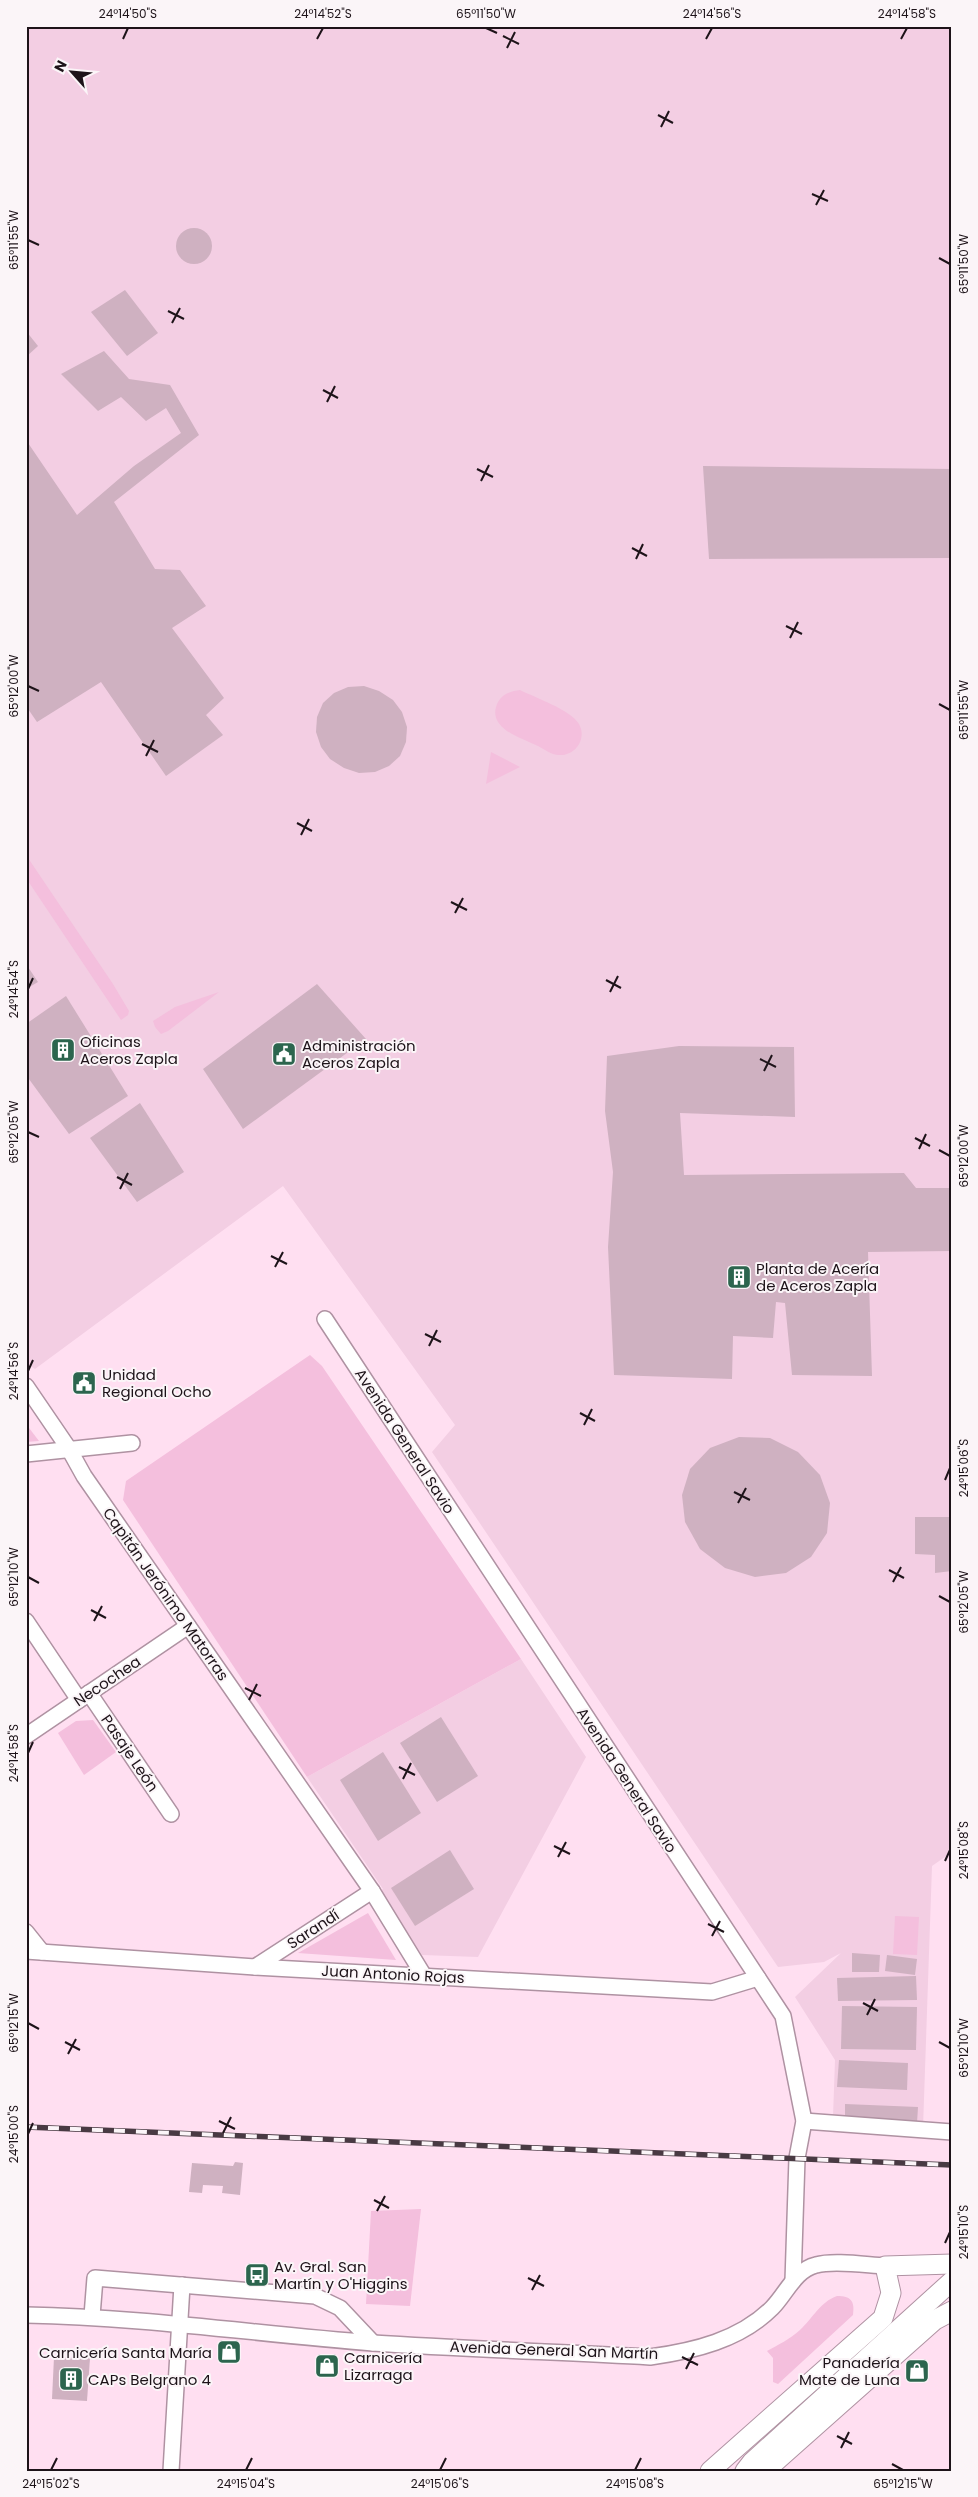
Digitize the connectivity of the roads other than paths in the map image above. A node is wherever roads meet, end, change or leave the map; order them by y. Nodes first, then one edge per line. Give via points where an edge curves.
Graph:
1 (325, 1319) dead end
2 (26, 1386) edge
3 (132, 1444) dead end
4 (69, 1448) junction
5 (26, 1454) edge
6 (26, 1621) edge
7 (188, 1626) junction
8 (84, 1696) junction
9 (26, 1736) edge
10 (171, 1814) dead end
11 (372, 1891) junction
12 (26, 1932) edge
13 (26, 1950) edge
14 (42, 1952) junction
15 (255, 1967) junction
16 (424, 1976) junction
17 (758, 1978) junction
18 (804, 2121) junction
19 (952, 2132) edge
20 (952, 2264) edge
21 (885, 2266) junction
22 (793, 2281) junction
23 (952, 2282) edge
24 (182, 2285) junction
25 (26, 2315) edge
26 (944, 2315) edge
27 (92, 2316) junction
28 (179, 2323) junction
29 (372, 2342) junction
30 (749, 2468) edge
31 (171, 2471) edge
32 (710, 2471) edge

1 - 17 street, Avenida General Savio
2 - 4 street, Capitán Jerónimo Matorras
3 - 4 street
4 - 5 street
4 - 7 street, Capitán Jerónimo Matorras via 84,1476
6 - 8 street, Pasaje León
7 - 8 street, Necochea
7 - 11 street, Capitán Jerónimo Matorras
8 - 9 street, Necochea
8 - 10 street, Pasaje León
11 - 15 street, Sarandí
11 - 16 street, Capitán Jerónimo Matorras
12 - 14 street
13 - 14 street, Juan Antonio Rojas
14 - 15 street, Juan Antonio Rojas
15 - 16 street, Juan Antonio Rojas
16 - 17 street, Juan Antonio Rojas via 712,1992
17 - 18 street, Avenida General Savio via 783,2016
18 - 19 street
18 - 22 street, Avenida General Savio via 797,2158
20 - 21 street
21 - 22 street, Avenida General San Martín via 816,2265
21 - 32 street via 891,2293 884,2318
22 - 29 street, Avenida General San Martín via 773,2307 750,2326 686,2352 650,2357
23 - 30 street
24 - 27 street via 95,2278
24 - 28 street
24 - 29 street via 316,2296 340,2308
25 - 27 street, Avenida General San Martín
26 - 30 street
27 - 28 street, Avenida General San Martín
28 - 29 street, Avenida General San Martín
28 - 31 street

